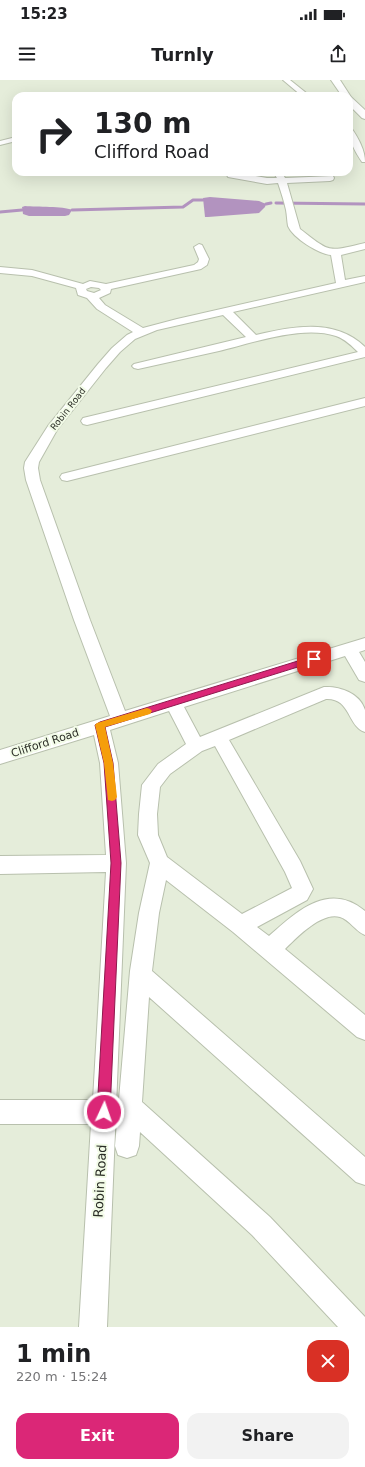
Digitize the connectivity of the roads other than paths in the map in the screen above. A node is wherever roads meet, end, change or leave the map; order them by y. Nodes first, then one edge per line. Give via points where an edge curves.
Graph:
1 (286, 80) edge
2 (335, 80) edge
3 (301, 92) edge
4 (344, 92) edge
5 (353, 103) edge
6 (365, 116) edge
7 (353, 136) edge
8 (12, 140) edge
9 (0, 143) edge
10 (365, 160) edge
11 (237, 176) edge
12 (279, 176) edge
13 (330, 178) dead end
14 (282, 181) junction
15 (365, 246) edge
16 (199, 247) dead end
17 (336, 253) junction
18 (0, 270) edge
19 (365, 279) edge
20 (341, 285) junction
21 (83, 287) junction
22 (105, 287) junction
23 (91, 296) junction
24 (225, 311) junction
25 (141, 332) junction
26 (365, 335) edge
27 (254, 339) junction
28 (350, 339) junction
29 (365, 353) edge
30 (138, 366) dead end
31 (365, 402) edge
32 (87, 421) dead end
33 (67, 477) dead end
34 (365, 644) edge
35 (349, 649) junction
36 (365, 676) edge
37 (173, 703) junction
38 (110, 722) junction
39 (365, 725) edge
40 (218, 736) junction
41 (196, 746) junction
42 (0, 757) edge
43 (116, 863) junction
44 (160, 863) junction
45 (0, 865) edge
46 (240, 925) junction
47 (365, 925) edge
48 (269, 950) junction
49 (141, 976) junction
50 (365, 1029) edge
51 (131, 1108) junction
52 (0, 1112) edge
53 (104, 1112) junction
54 (128, 1146) dead end
55 (365, 1173) edge
56 (92, 1327) edge
57 (356, 1327) edge

1 - 3 street
2 - 4 street
5 - 6 street
7 - 10 street
8 - 9 street
11 - 14 street
12 - 14 street
13 - 14 street
14 - 17 street via 296,231 319,249
15 - 17 street
16 - 22 street via 204,259 198,267
17 - 20 street
18 - 21 street via 30,272
19 - 20 street, Robin Road
20 - 24 street, Robin Road
21 - 22 street via 94,284
21 - 23 street via 80,290 82,294
22 - 23 street via 104,293
23 - 25 street via 101,307
24 - 25 street, Robin Road
24 - 27 street
25 - 38 street, Robin Road via 124,342 102,366 52,429 34,456 30,468 82,620
26 - 28 street
27 - 28 street via 286,332 320,330
27 - 30 street
28 - 29 street
29 - 32 street
31 - 33 street
34 - 35 street, Clifford Road
35 - 36 street
35 - 37 street, Clifford Road
37 - 38 street, Clifford Road
37 - 41 street
38 - 42 street, Clifford Road
38 - 43 street, Robin Road via 109,763
39 - 40 street via 349,700 342,694 330,692
40 - 41 street
40 - 46 street via 303,889 294,898
41 - 44 street via 164,769 151,785 148,835
43 - 45 street
43 - 53 street, Robin Road
44 - 46 street
44 - 49 street via 149,913
46 - 48 street
47 - 48 street via 354,914 344,909 326,907 308,917
48 - 50 street
49 - 51 street
49 - 55 street
51 - 54 street
51 - 57 street via 261,1226
52 - 53 street
53 - 56 street, Robin Road

